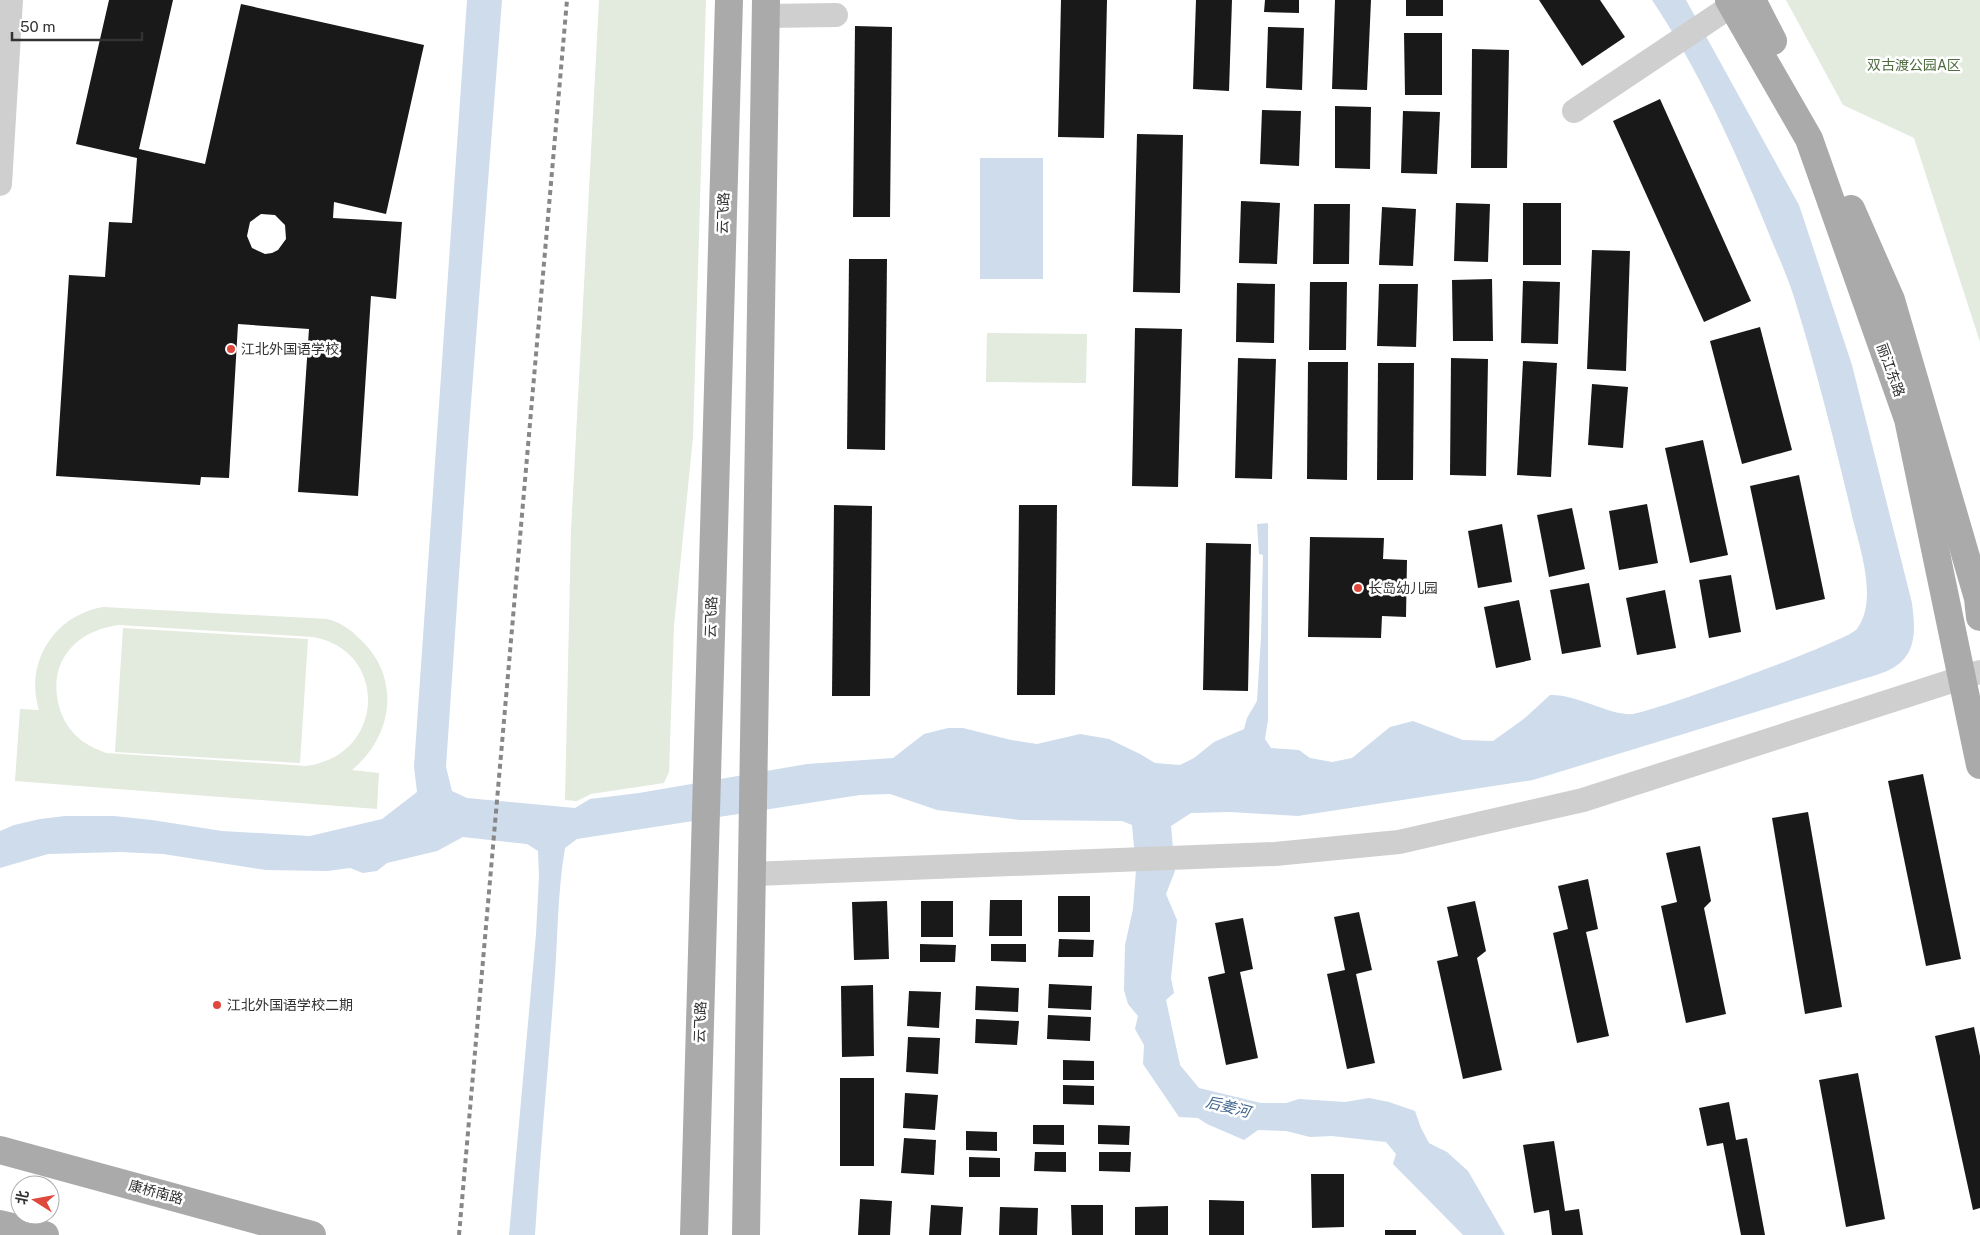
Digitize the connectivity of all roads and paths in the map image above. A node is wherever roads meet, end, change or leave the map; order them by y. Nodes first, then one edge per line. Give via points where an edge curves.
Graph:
1 (11, 0) edge
2 (729, 0) edge
3 (1737, 2) edge
4 (766, 8) edge
5 (836, 15) dead end
6 (1574, 111) dead end
7 (0, 184) edge
8 (1980, 617) edge
9 (1971, 674) edge
10 (1980, 765) edge
11 (752, 862) junction
12 (0, 1150) edge
13 (0, 1224) edge
14 (45, 1235) edge
15 (312, 1235) edge
16 (694, 1235) edge
17 (746, 1235) edge

1 - 7 street
2 - 16 main road, 云飞路
3 - 6 street
3 - 8 main road, 丽江东路 via 1804,100 1891,300 1978,598
3 - 9 main road, 丽江东路 via 1809,139 1908,419
4 - 5 street
4 - 11 main road
9 - 10 main road, 丽江东路
9 - 11 street via 1583,800 1399,842 1275,854 1089,861
11 - 17 main road
12 - 15 main road, 康桥南路
13 - 14 main road

